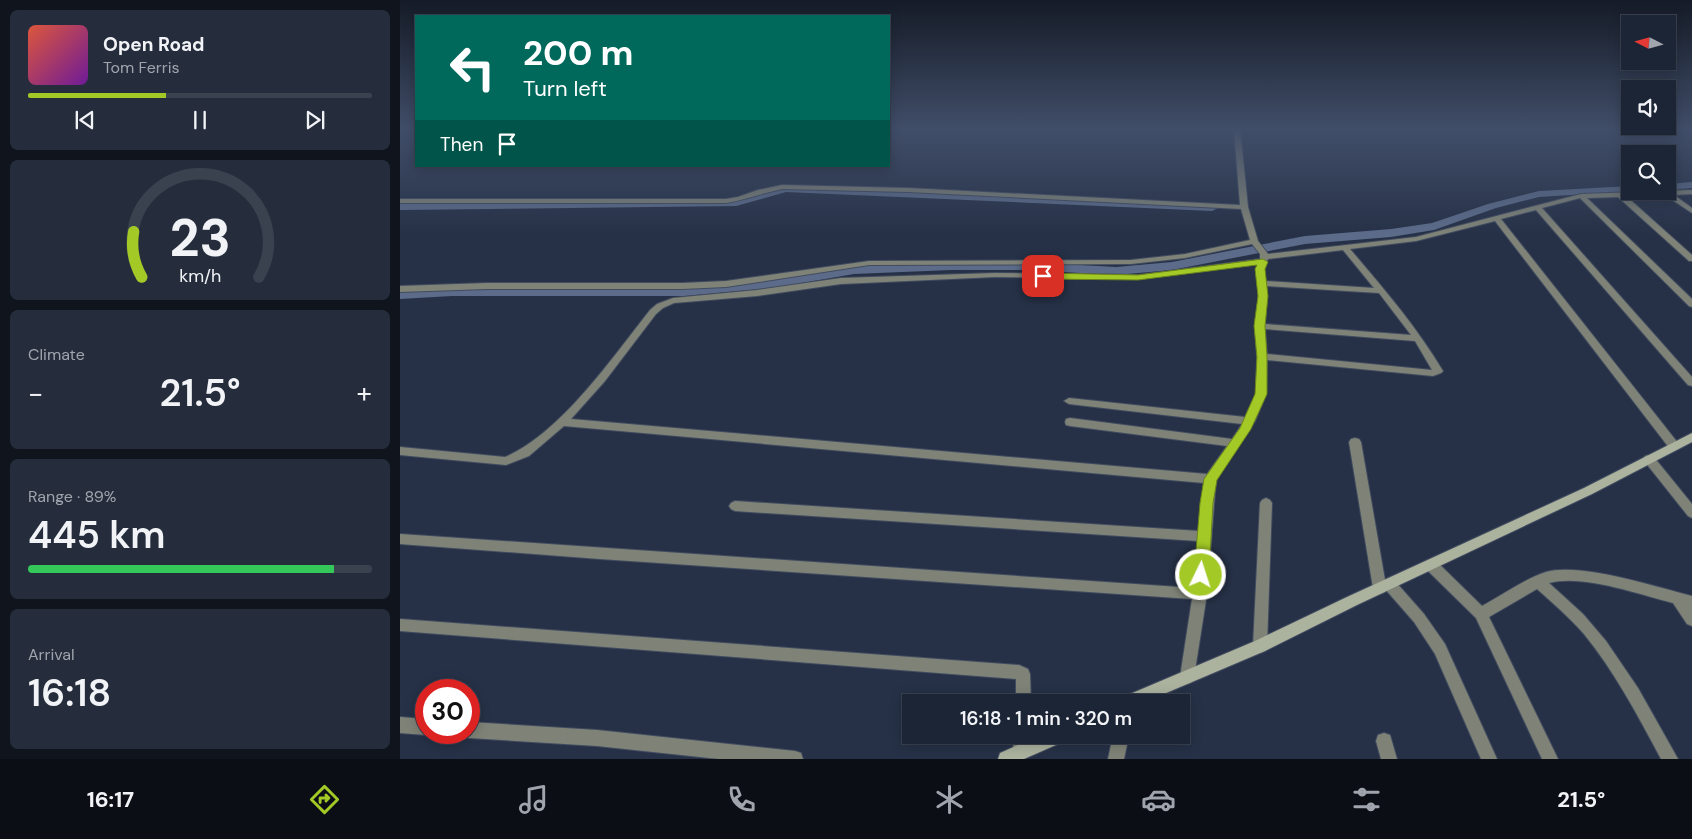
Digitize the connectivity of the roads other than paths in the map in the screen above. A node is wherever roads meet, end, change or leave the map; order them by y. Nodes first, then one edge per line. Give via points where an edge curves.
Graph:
1 (1240, 164) edge
2 (1692, 192) edge
3 (1676, 193) edge
4 (1619, 194) joint
5 (1581, 196) junction
6 (1676, 199) edge
7 (400, 201) edge
8 (1244, 207) junction
9 (1537, 207) junction
10 (1692, 210) edge
11 (1497, 219) junction
12 (1255, 243) junction
13 (1345, 248) junction
14 (1264, 258) junction
15 (1692, 259) edge
16 (1262, 283) junction
17 (400, 288) edge
18 (1381, 291) junction
19 (1692, 304) edge
20 (1260, 326) junction
21 (1418, 338) junction
22 (1262, 357) junction
23 (1692, 383) edge
24 (1070, 401) dead end
25 (1250, 421) junction
26 (562, 422) junction
27 (1070, 422) dead end
28 (1692, 437) edge
29 (1355, 442) dead end
30 (1235, 443) junction
31 (1674, 446) junction
32 (400, 451) edge
33 (1649, 459) junction
34 (1210, 479) junction
35 (1266, 503) dead end
36 (735, 506) dead end
37 (1692, 513) edge
38 (1204, 536) junction
39 (400, 539) edge
40 (1431, 566) junction
41 (1540, 582) junction
42 (1384, 586) junction
43 (1200, 594) junction
44 (1677, 598) junction
45 (1692, 602) edge
46 (1481, 614) junction
47 (1692, 620) edge
48 (400, 625) edge
49 (1260, 646) junction
50 (1187, 677) junction
51 (1024, 694) edge
52 (1147, 694) edge
53 (400, 725) edge
54 (415, 726) edge
55 (480, 731) edge
56 (1384, 741) dead end
57 (1021, 744) edge
58 (1038, 744) edge
59 (1119, 744) edge
60 (1021, 751) junction
61 (796, 759) edge
62 (1006, 759) edge
63 (1116, 759) edge
64 (1389, 759) edge
65 (1489, 759) edge
66 (1550, 759) edge
67 (1670, 759) edge

1 - 8 street
2 - 3 street
4 - 5 street
4 - 15 street
5 - 9 street
5 - 19 street
6 - 10 street
7 - 8 street via 726,201 782,187 917,190
8 - 12 street
9 - 11 street
9 - 23 street
11 - 13 street via 1416,238
11 - 31 street
12 - 14 street
12 - 17 street via 1140,261 878,262 726,284
13 - 14 street
13 - 18 street
14 - 16 street via 1260,269
14 - 26 street via 1138,278 995,275 877,278 673,301 654,312
16 - 18 street
16 - 20 street
18 - 21 street
20 - 21 street
20 - 22 street
21 - 22 street via 1438,369 1437,373
22 - 25 street via 1261,394
24 - 25 street
25 - 30 street
26 - 32 street via 525,453 506,461
26 - 34 street
27 - 30 street
28 - 31 main road
29 - 42 street
30 - 34 street
31 - 33 main road
33 - 37 street
33 - 40 main road
34 - 38 street
35 - 49 street
36 - 38 street
38 - 43 street
39 - 43 street
40 - 42 main road
40 - 46 street
41 - 44 street via 1549,577 1579,576
41 - 46 street
41 - 67 street via 1589,630 1620,673
42 - 49 main road
42 - 65 street via 1419,618 1440,649
43 - 50 street
44 - 45 street
44 - 47 street
46 - 66 street
48 - 51 street via 1019,672 1023,674
49 - 50 main road
50 - 52 main road
53 - 54 street
55 - 61 street via 597,738
56 - 64 street
57 - 60 street
58 - 60 main road
59 - 63 street
60 - 62 main road

